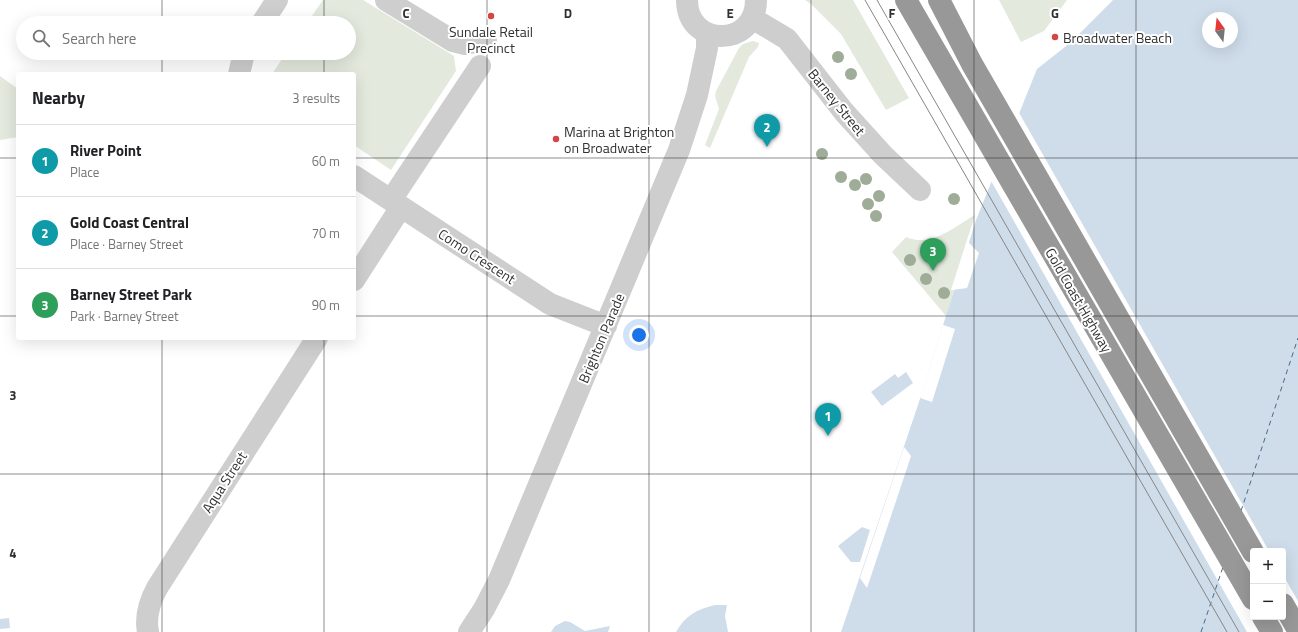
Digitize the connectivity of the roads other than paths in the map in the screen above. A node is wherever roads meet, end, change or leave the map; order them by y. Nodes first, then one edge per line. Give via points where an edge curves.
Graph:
1 (277, 0) edge
2 (386, 0) edge
3 (405, 0) edge
4 (687, 0) edge
5 (906, 0) edge
6 (939, 0) edge
7 (754, 9) edge
8 (267, 16) edge
9 (708, 34) junction
10 (242, 60) edge
11 (480, 66) dead end
12 (239, 72) edge
13 (356, 177) edge
14 (920, 190) dead end
15 (396, 204) junction
16 (356, 276) edge
17 (606, 326) junction
18 (316, 340) edge
19 (1251, 548) edge
20 (1250, 594) edge
21 (1286, 609) edge
22 (1265, 620) edge
23 (1298, 630) edge
24 (148, 632) edge
25 (469, 632) edge
26 (1272, 632) edge

1 - 8 street
2 - 3 street via 453,41 465,44 480,36 450,28
4 - 9 street via 693,23
5 - 20 highway, Gold Coast Highway
6 - 19 highway, Gold Coast Highway via 972,64
7 - 9 street via 746,26 738,32 718,37
7 - 14 street, Barney Street via 787,39 844,112 883,155
9 - 17 street, Brighton Parade via 697,95 678,150
10 - 12 street
11 - 15 street
13 - 15 street, Como Crescent
15 - 16 street
15 - 17 street, Como Crescent via 550,304
17 - 25 street, Brighton Parade via 499,580
18 - 24 street, Aqua Street via 157,588 150,601
21 - 23 highway
22 - 26 highway

